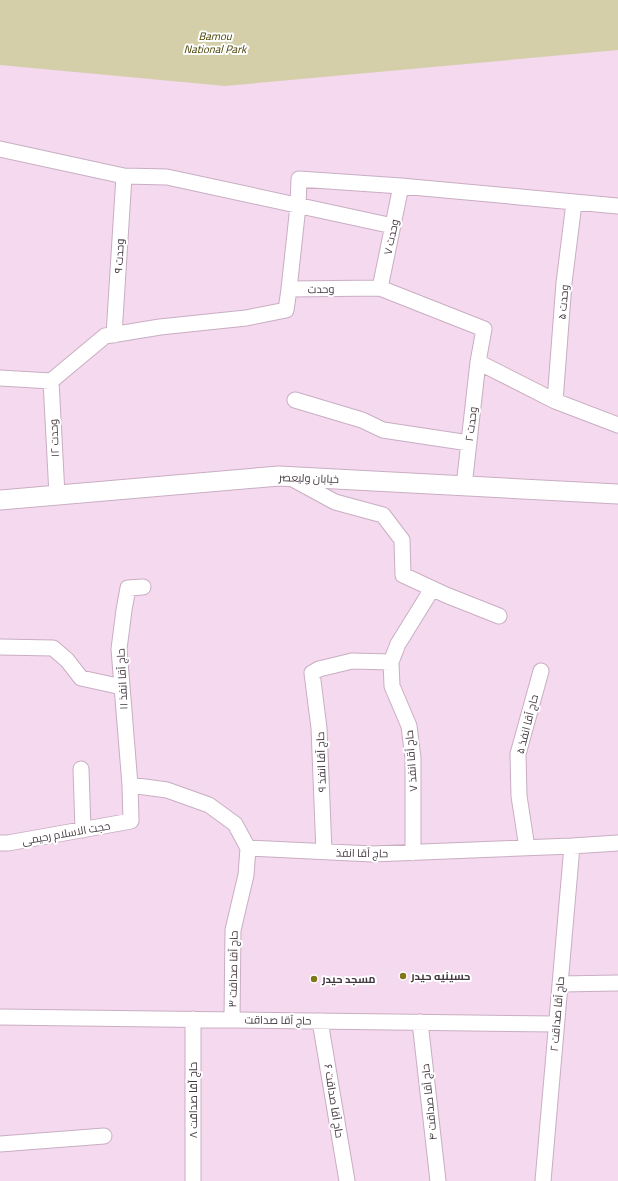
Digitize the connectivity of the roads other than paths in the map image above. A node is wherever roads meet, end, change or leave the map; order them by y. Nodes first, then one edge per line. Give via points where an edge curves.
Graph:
1 (0, 149) edge
2 (124, 176) junction
3 (402, 186) junction
4 (574, 203) junction
5 (298, 206) junction
6 (618, 206) edge
7 (393, 226) junction
8 (380, 288) junction
9 (289, 289) junction
10 (114, 335) junction
11 (478, 362) junction
12 (0, 378) edge
13 (51, 381) junction
14 (295, 400) dead end
15 (555, 401) junction
16 (618, 425) edge
17 (468, 442) junction
18 (287, 476) junction
19 (464, 486) junction
20 (618, 494) edge
21 (57, 495) junction
22 (0, 500) edge
23 (143, 587) dead end
24 (432, 589) junction
25 (499, 616) dead end
26 (0, 647) edge
27 (390, 662) junction
28 (540, 671) dead end
29 (122, 687) junction
30 (81, 769) dead end
31 (130, 785) junction
32 (131, 821) joint
33 (83, 830) junction
34 (0, 843) edge
35 (618, 843) edge
36 (572, 846) junction
37 (248, 848) junction
38 (527, 848) junction
39 (324, 852) junction
40 (413, 853) junction
41 (618, 983) edge
42 (560, 984) junction
43 (0, 1017) edge
44 (193, 1020) junction
45 (232, 1020) junction
46 (320, 1021) junction
47 (420, 1022) junction
48 (556, 1024) junction
49 (104, 1136) dead end
50 (0, 1144) edge
51 (193, 1181) edge
52 (347, 1181) edge
53 (438, 1181) edge
54 (543, 1181) edge

1 - 2 street
2 - 5 street via 167,177
2 - 10 street, وحدت ۹
3 - 4 street
3 - 5 street via 299,179
3 - 7 street, وحدت ۷
4 - 6 street
4 - 15 street, وحدت ۵ via 564,284
5 - 7 street
5 - 9 street
7 - 8 street, وحدت ۷
8 - 9 street, وحدت
8 - 11 street, وحدت via 484,330
9 - 10 street via 286,310 246,318 160,327
10 - 13 street via 105,336
11 - 15 street
11 - 17 street, وحدت ۲
12 - 13 street
13 - 21 street, وحدت ۱۲
14 - 17 street via 362,420 383,430
15 - 16 street
17 - 19 street, وحدت ۲
18 - 19 street, خیابان ولیعصر
18 - 21 street, خیابان ولیعصر
18 - 24 street via 335,502 383,515 402,540 403,575
19 - 20 street, خیابان ولیعصر
21 - 22 street, خیابان ولیعصر
23 - 29 street, حاج آقا انفذ ۱۱ via 128,588 119,649
24 - 25 street
24 - 27 street, حاج آقا انفذ ۷ via 398,644
26 - 29 street via 53,648 67,660 81,678
27 - 39 street, حاج آقا انفذ ۹ via 352,661 312,672 319,728
27 - 40 street, حاج آقا انفذ ۷ via 392,686 409,726 413,758
28 - 38 street, حاج آقا انفذ ۵ via 518,754 519,796
29 - 31 street, حاج آقا انفذ ۱۱
30 - 33 street
31 - 32 street, حاج آقا انفذ ۱۱
31 - 37 street via 167,790 210,805 235,824
32 - 33 street, حجت الاسلام رحیمی
33 - 34 street, حجت الاسلام رحیمی
35 - 36 street, حاج آقا انفذ
36 - 38 street, حاج آقا انفذ
36 - 42 street, حاج آقا صداقت ۲
37 - 39 street, حاج آقا انفذ
37 - 45 street, حاج آقا صداقت ۳ via 246,875 233,930
38 - 40 street, حاج آقا انفذ
39 - 40 street, حاج آقا انفذ
41 - 42 street
42 - 48 street, حاج آقا صداقت ۲
43 - 44 street, حاج آقا صداقت
44 - 45 street, حاج آقا صداقت
44 - 51 street, حاج آقا صداقت ۸
45 - 46 street, حاج آقا صداقت
46 - 47 street, حاج آقا صداقت
46 - 52 street, حاج آقا صداقت ۶
47 - 48 street, حاج آقا صداقت
47 - 53 street, حاج آقا صداقت ۴
48 - 54 street, حاج آقا صداقت ۲
49 - 50 street

